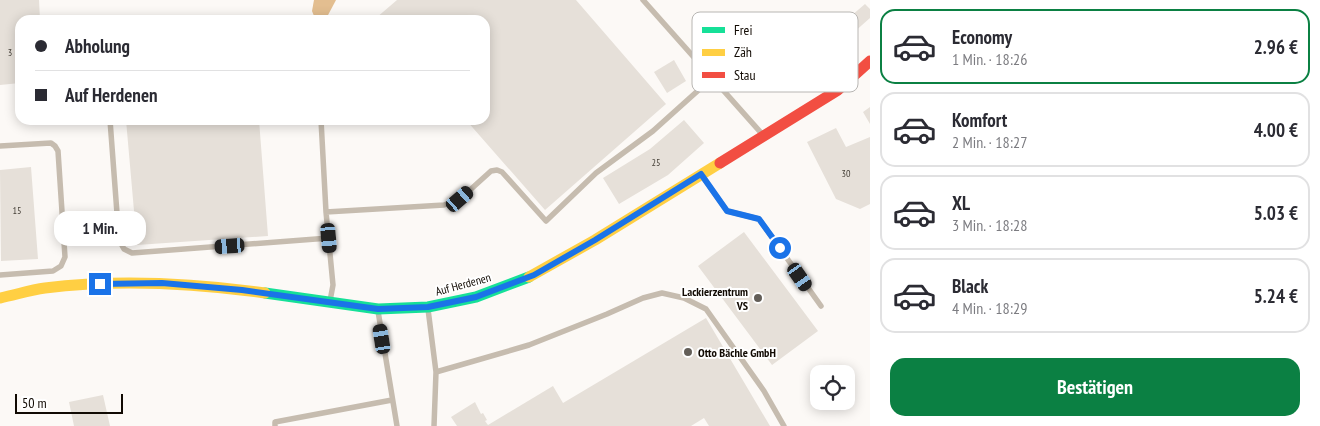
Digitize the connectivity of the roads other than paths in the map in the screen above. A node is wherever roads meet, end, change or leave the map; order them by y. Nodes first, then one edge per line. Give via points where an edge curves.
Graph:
1 (643, 0) edge
2 (692, 55) edge
3 (870, 61) edge
4 (858, 72) edge
5 (696, 92) edge
6 (725, 92) edge
7 (835, 92) edge
8 (110, 125) edge
9 (321, 125) edge
10 (764, 136) junction
11 (0, 146) edge
12 (701, 174) junction
13 (326, 212) junction
14 (329, 238) junction
15 (0, 275) edge
16 (0, 298) edge
17 (330, 302) junction
18 (820, 306) dead end
19 (428, 307) junction
20 (378, 309) junction
21 (436, 372) junction
22 (392, 400) junction
23 (275, 426) edge
24 (397, 426) edge
25 (434, 426) edge
26 (784, 426) edge

1 - 2 lane
3 - 4 street, Auf Herdenen
5 - 13 lane via 653,131 596,173 546,221 497,170 491,171 460,199 444,205
6 - 10 lane
7 - 10 street, Auf Herdenen
8 - 14 lane via 119,240 124,249 132,253
9 - 13 lane
10 - 12 street, Auf Herdenen
11 - 15 lane via 51,143 58,151 65,257 61,266 53,271
12 - 18 lane via 727,211 759,219
12 - 19 street, Auf Herdenen via 534,275 476,297
13 - 14 lane
14 - 17 lane via 333,285
16 - 17 street, Auf Herdenen via 44,288 162,283
17 - 20 street, Auf Herdenen
19 - 20 street, Auf Herdenen
19 - 21 lane
20 - 22 lane
21 - 25 lane
21 - 26 lane via 529,345 662,292 706,308 764,391
22 - 23 lane via 275,422
22 - 24 lane

